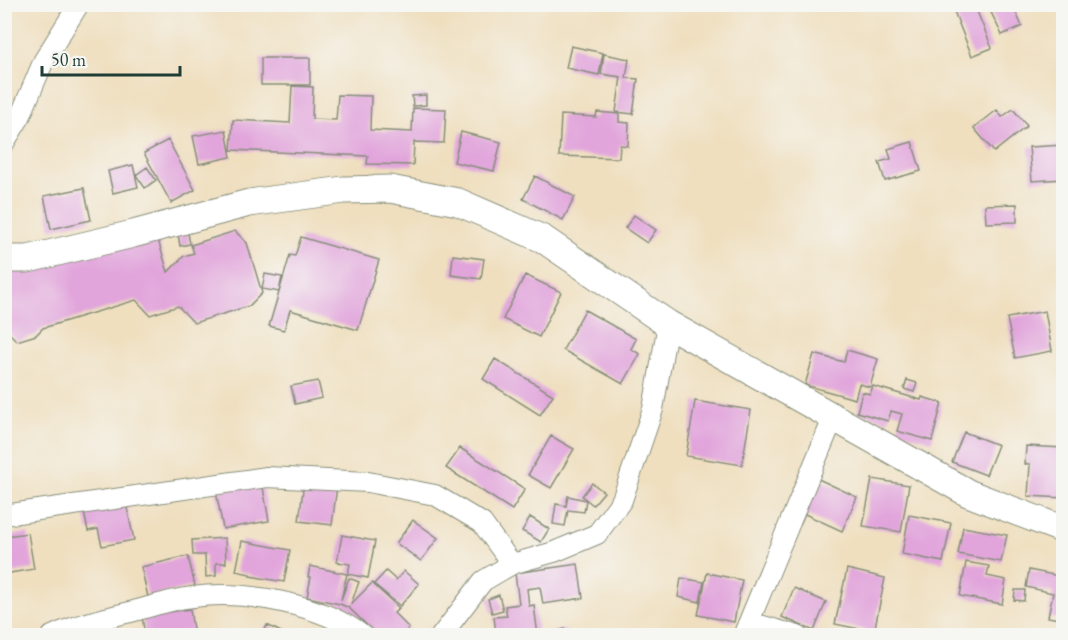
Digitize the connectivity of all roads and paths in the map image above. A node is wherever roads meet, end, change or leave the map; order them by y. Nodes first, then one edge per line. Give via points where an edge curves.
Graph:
1 (79, 4) edge
2 (4, 142) edge
3 (4, 259) edge
4 (668, 324) junction
5 (834, 416) junction
6 (4, 514) edge
7 (1064, 530) edge
8 (512, 564) junction
9 (746, 629) edge
10 (52, 636) edge
11 (363, 636) edge
12 (441, 636) edge
13 (798, 636) edge

1 - 2 street via 44,60 20,117
3 - 4 main road via 28,259 249,203 344,190 390,189 458,202 543,239
4 - 5 main road
4 - 8 street via 653,409 622,500 597,534
5 - 7 main road via 968,493
5 - 9 street
6 - 8 street via 267,477 368,482 435,495 482,523
8 - 12 street via 483,581
9 - 13 street
10 - 11 street via 73,626 193,597 250,595 308,609 354,628

